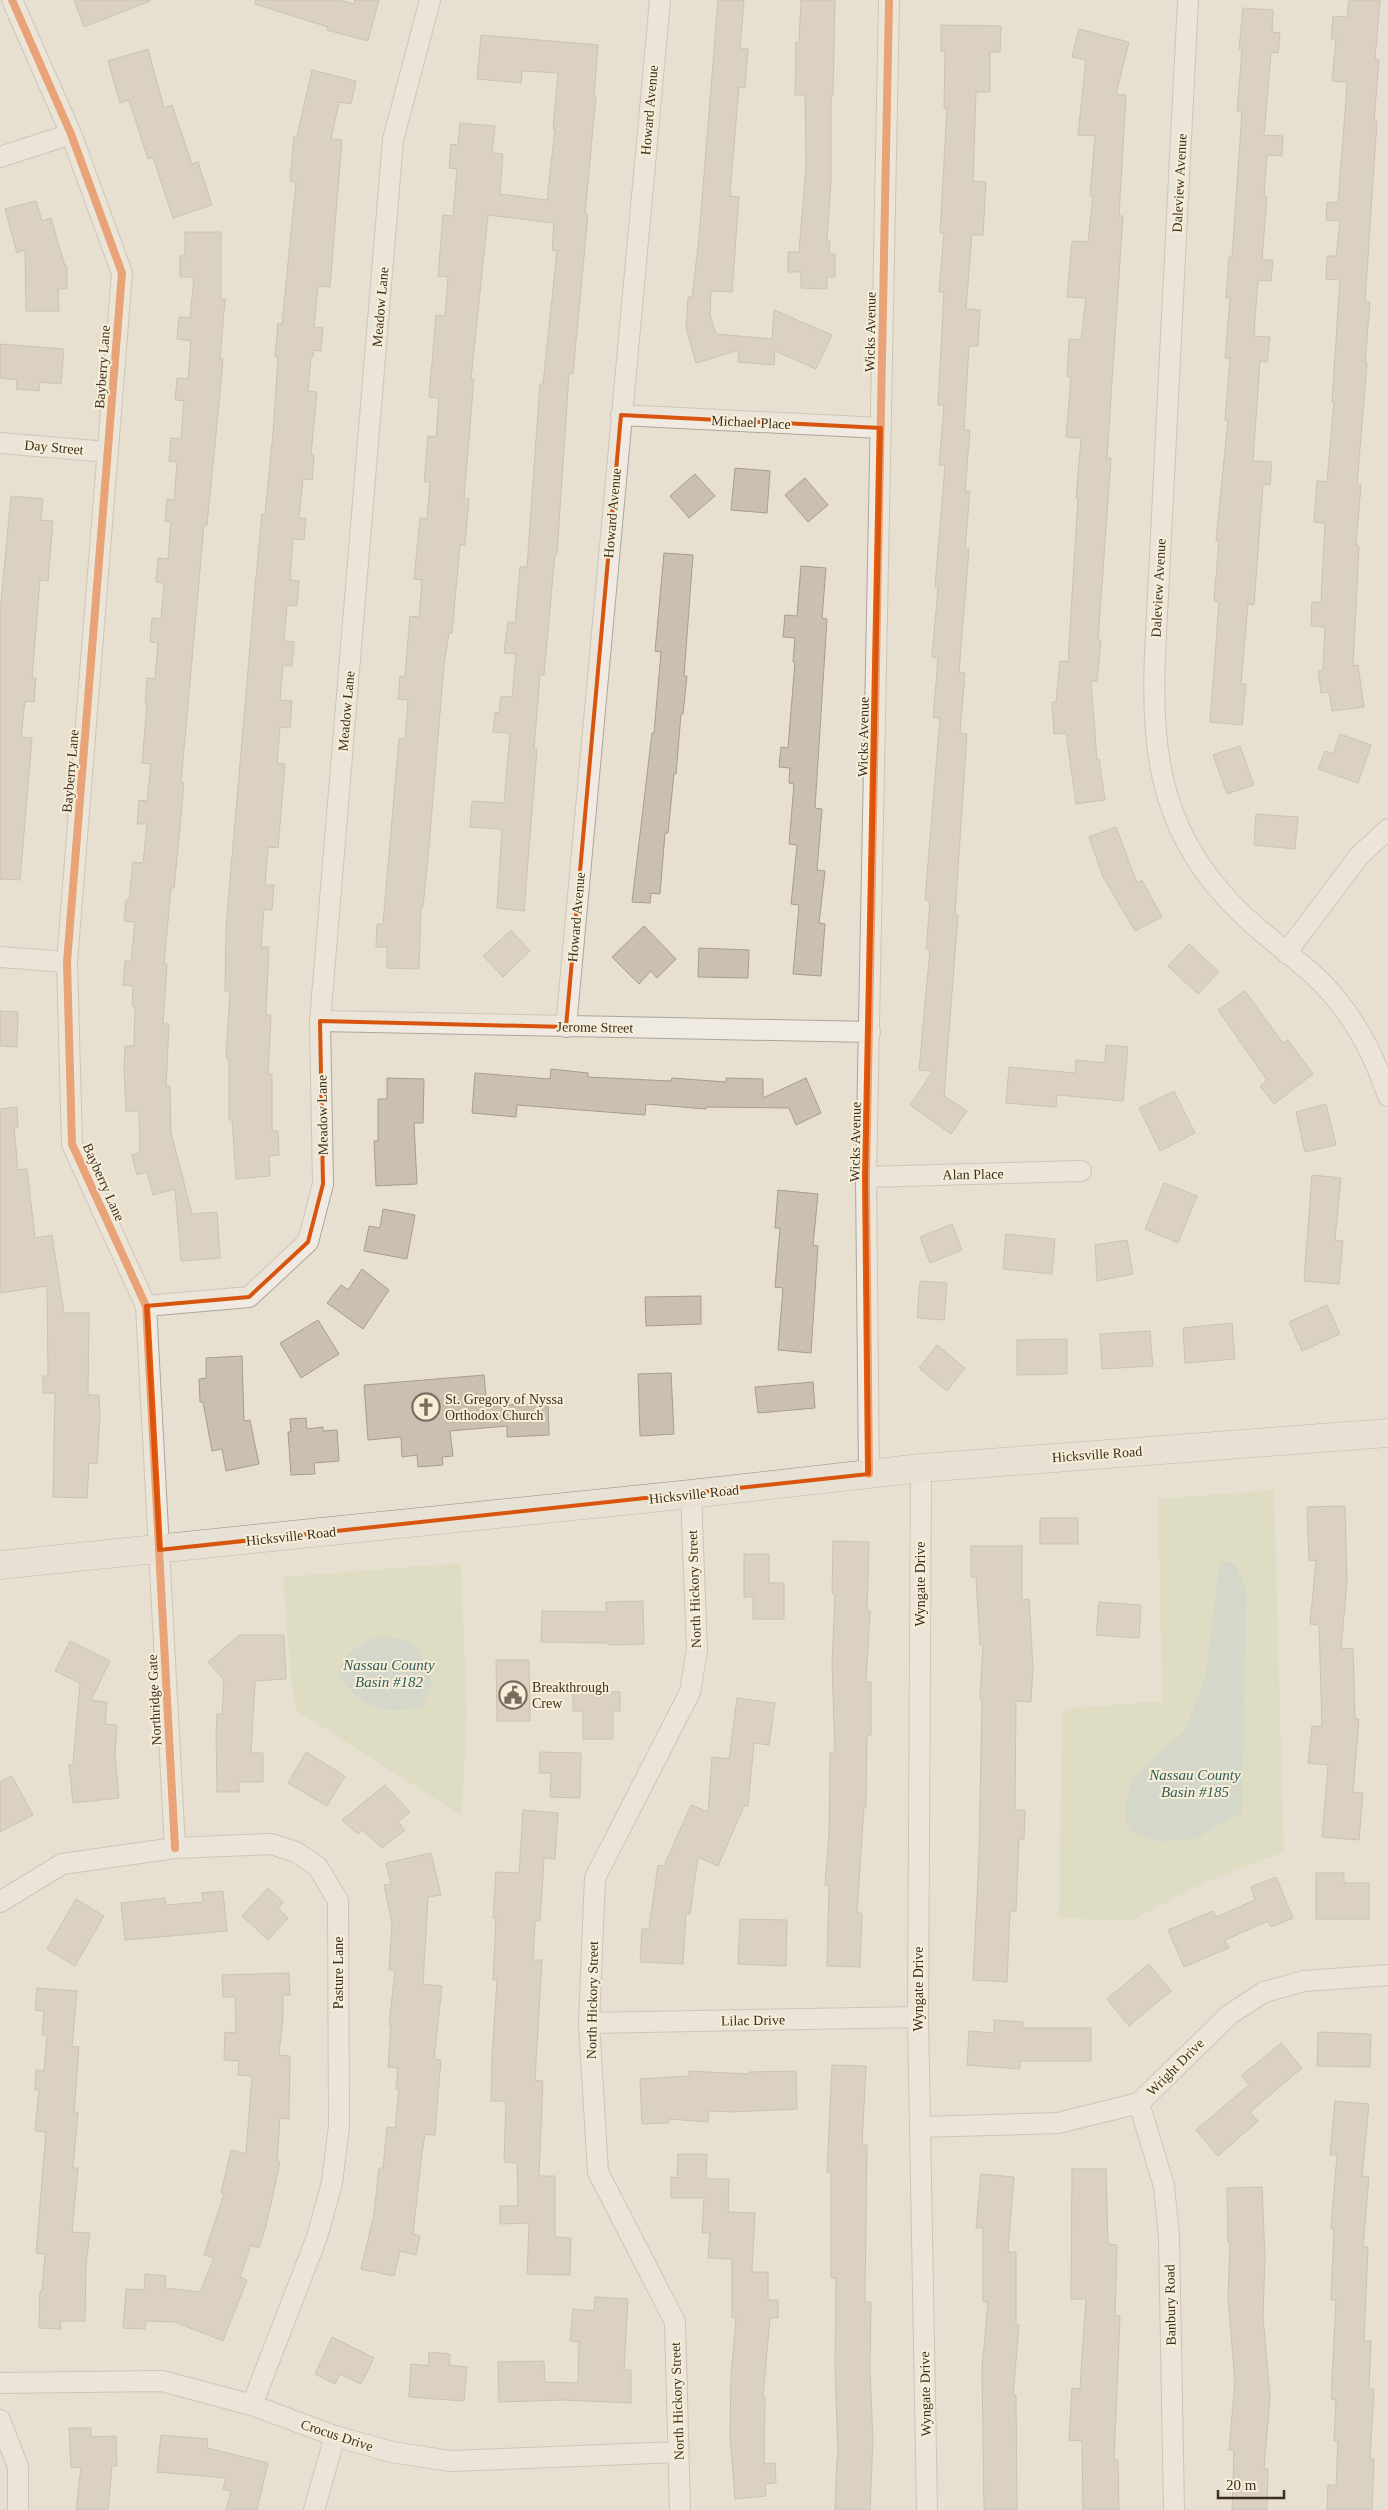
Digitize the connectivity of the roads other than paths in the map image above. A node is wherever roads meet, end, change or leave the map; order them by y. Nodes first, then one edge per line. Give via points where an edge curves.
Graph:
1 (12, 0) edge
2 (430, 0) edge
3 (660, 0) edge
4 (889, 0) edge
5 (1188, 0) edge
6 (70, 134) junction
7 (0, 157) edge
8 (621, 415) junction
9 (881, 428) junction
10 (0, 443) edge
11 (108, 452) junction
12 (1388, 829) edge
13 (1286, 953) junction
14 (0, 957) edge
15 (67, 962) junction
16 (320, 1021) junction
17 (566, 1027) junction
18 (870, 1032) junction
19 (1388, 1096) edge
20 (1081, 1171) dead end
21 (866, 1177) junction
22 (146, 1306) junction
23 (1388, 1433) edge
24 (921, 1468) junction
25 (869, 1474) junction
26 (691, 1494) junction
27 (159, 1550) junction
28 (0, 1566) edge
29 (175, 1848) junction
30 (0, 1902) edge
31 (1388, 1975) edge
32 (918, 2017) junction
33 (589, 2023) junction
34 (1139, 2103) junction
35 (920, 2127) junction
36 (0, 2383) edge
37 (252, 2406) junction
38 (0, 2420) edge
39 (335, 2436) junction
40 (679, 2452) junction
41 (18, 2510) edge
42 (314, 2510) edge
43 (680, 2510) edge
44 (927, 2510) edge
45 (1174, 2510) edge

1 - 6 street, Bayberry Lane
2 - 16 street, Meadow Lane via 393,140
3 - 8 street, Howard Avenue
4 - 9 street, Wicks Avenue
5 - 13 street, Daleview Avenue via 1155,654 1154,730 1165,790 1185,840 1228,900
6 - 7 street
6 - 11 street, Bayberry Lane via 122,273
8 - 9 street, Michael Place
8 - 17 street, Howard Avenue
9 - 18 street, Wicks Avenue
10 - 11 street, Day Street
11 - 15 street, Bayberry Lane
12 - 13 street via 1359,856
13 - 19 street, Daleview Avenue via 1338,1002 1370,1050
14 - 15 street
15 - 22 street, Bayberry Lane via 72,1144
16 - 17 street, Jerome Street
16 - 22 street, Meadow Lane via 323,1184 308,1242 249,1297
17 - 18 street, Jerome Street
18 - 21 street, Wicks Avenue
20 - 21 street, Alan Place
21 - 25 street, Wicks Avenue
22 - 27 street, Bayberry Lane
23 - 24 main road, Hicksville Road
24 - 25 main road, Hicksville Road
24 - 32 street, Wyngate Drive
25 - 26 main road, Hicksville Road
26 - 27 main road, Hicksville Road
26 - 33 street, North Hickory Street via 697,1650 690,1692 595,1878
27 - 28 main road, Hicksville Road
27 - 29 street, Northridge Gate
29 - 30 street, Pasture Lane via 62,1864
29 - 37 street, Pasture Lane via 271,1844 296,1852 318,1867 338,1901 339,2126 332,2183 317,2237
31 - 34 street, Wright Drive via 1304,1981 1264,1992 1229,2015
32 - 33 street, Lilac Drive
32 - 35 street, Wyngate Drive
33 - 40 street, North Hickory Street via 598,2172 675,2322
34 - 35 street, Wright Drive via 1058,2123
34 - 45 street, Banbury Road via 1164,2186 1169,2236
35 - 44 street, Wyngate Drive
36 - 37 street, Crocus Drive via 162,2381
37 - 39 street, Crocus Drive
38 - 41 street via 18,2467
39 - 40 street, Crocus Drive via 392,2452 450,2461
39 - 42 street
40 - 43 street, North Hickory Street

